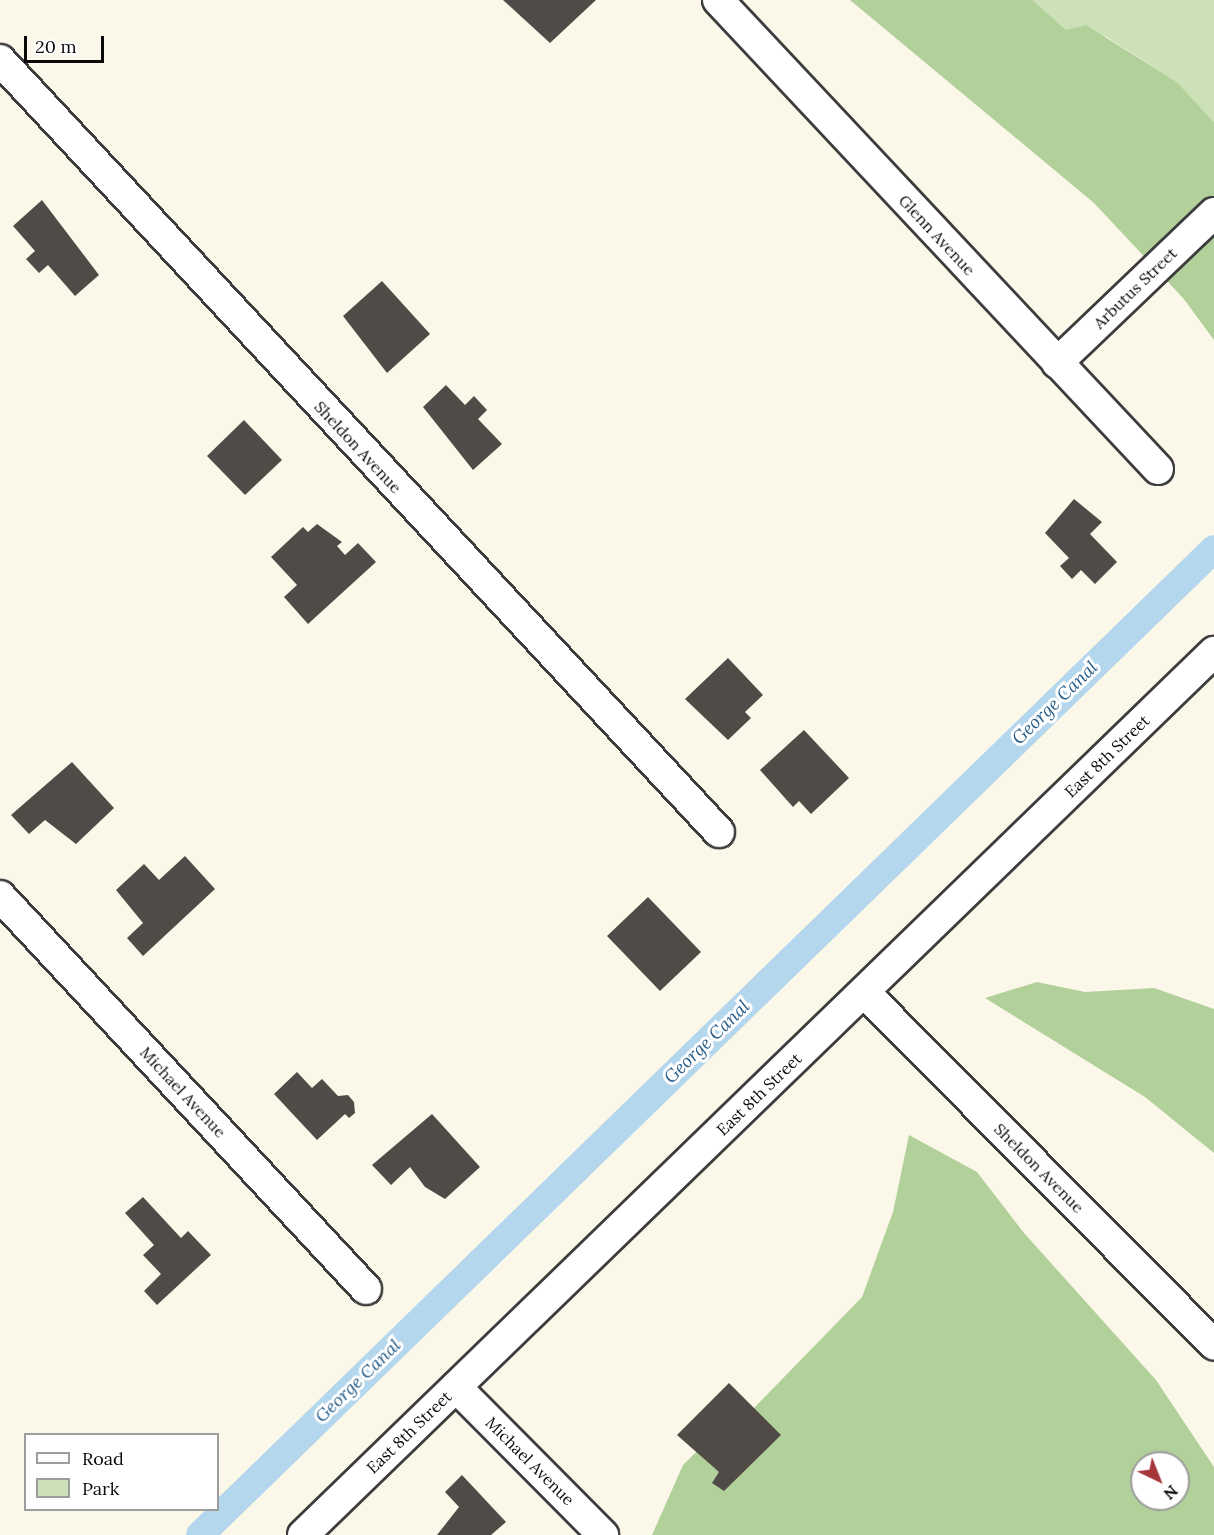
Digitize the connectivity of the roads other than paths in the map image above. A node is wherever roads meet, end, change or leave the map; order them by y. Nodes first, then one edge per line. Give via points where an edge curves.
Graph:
1 (718, 0) edge
2 (0, 60) edge
3 (1214, 213) edge
4 (1057, 363) junction
5 (1158, 470) dead end
6 (1214, 652) edge
7 (719, 832) dead end
8 (0, 896) edge
9 (864, 992) junction
10 (366, 1289) dead end
11 (1214, 1345) edge
12 (456, 1387) junction
13 (303, 1535) edge
14 (603, 1535) edge

1 - 4 street, Glenn Avenue
2 - 7 street, Sheldon Avenue
3 - 4 street, Arbutus Street
4 - 5 street, Glenn Avenue
6 - 9 street, East 8th Street
8 - 10 street, Michael Avenue
9 - 11 street, Sheldon Avenue
9 - 12 street, East 8th Street
12 - 13 street, East 8th Street
12 - 14 street, Michael Avenue

